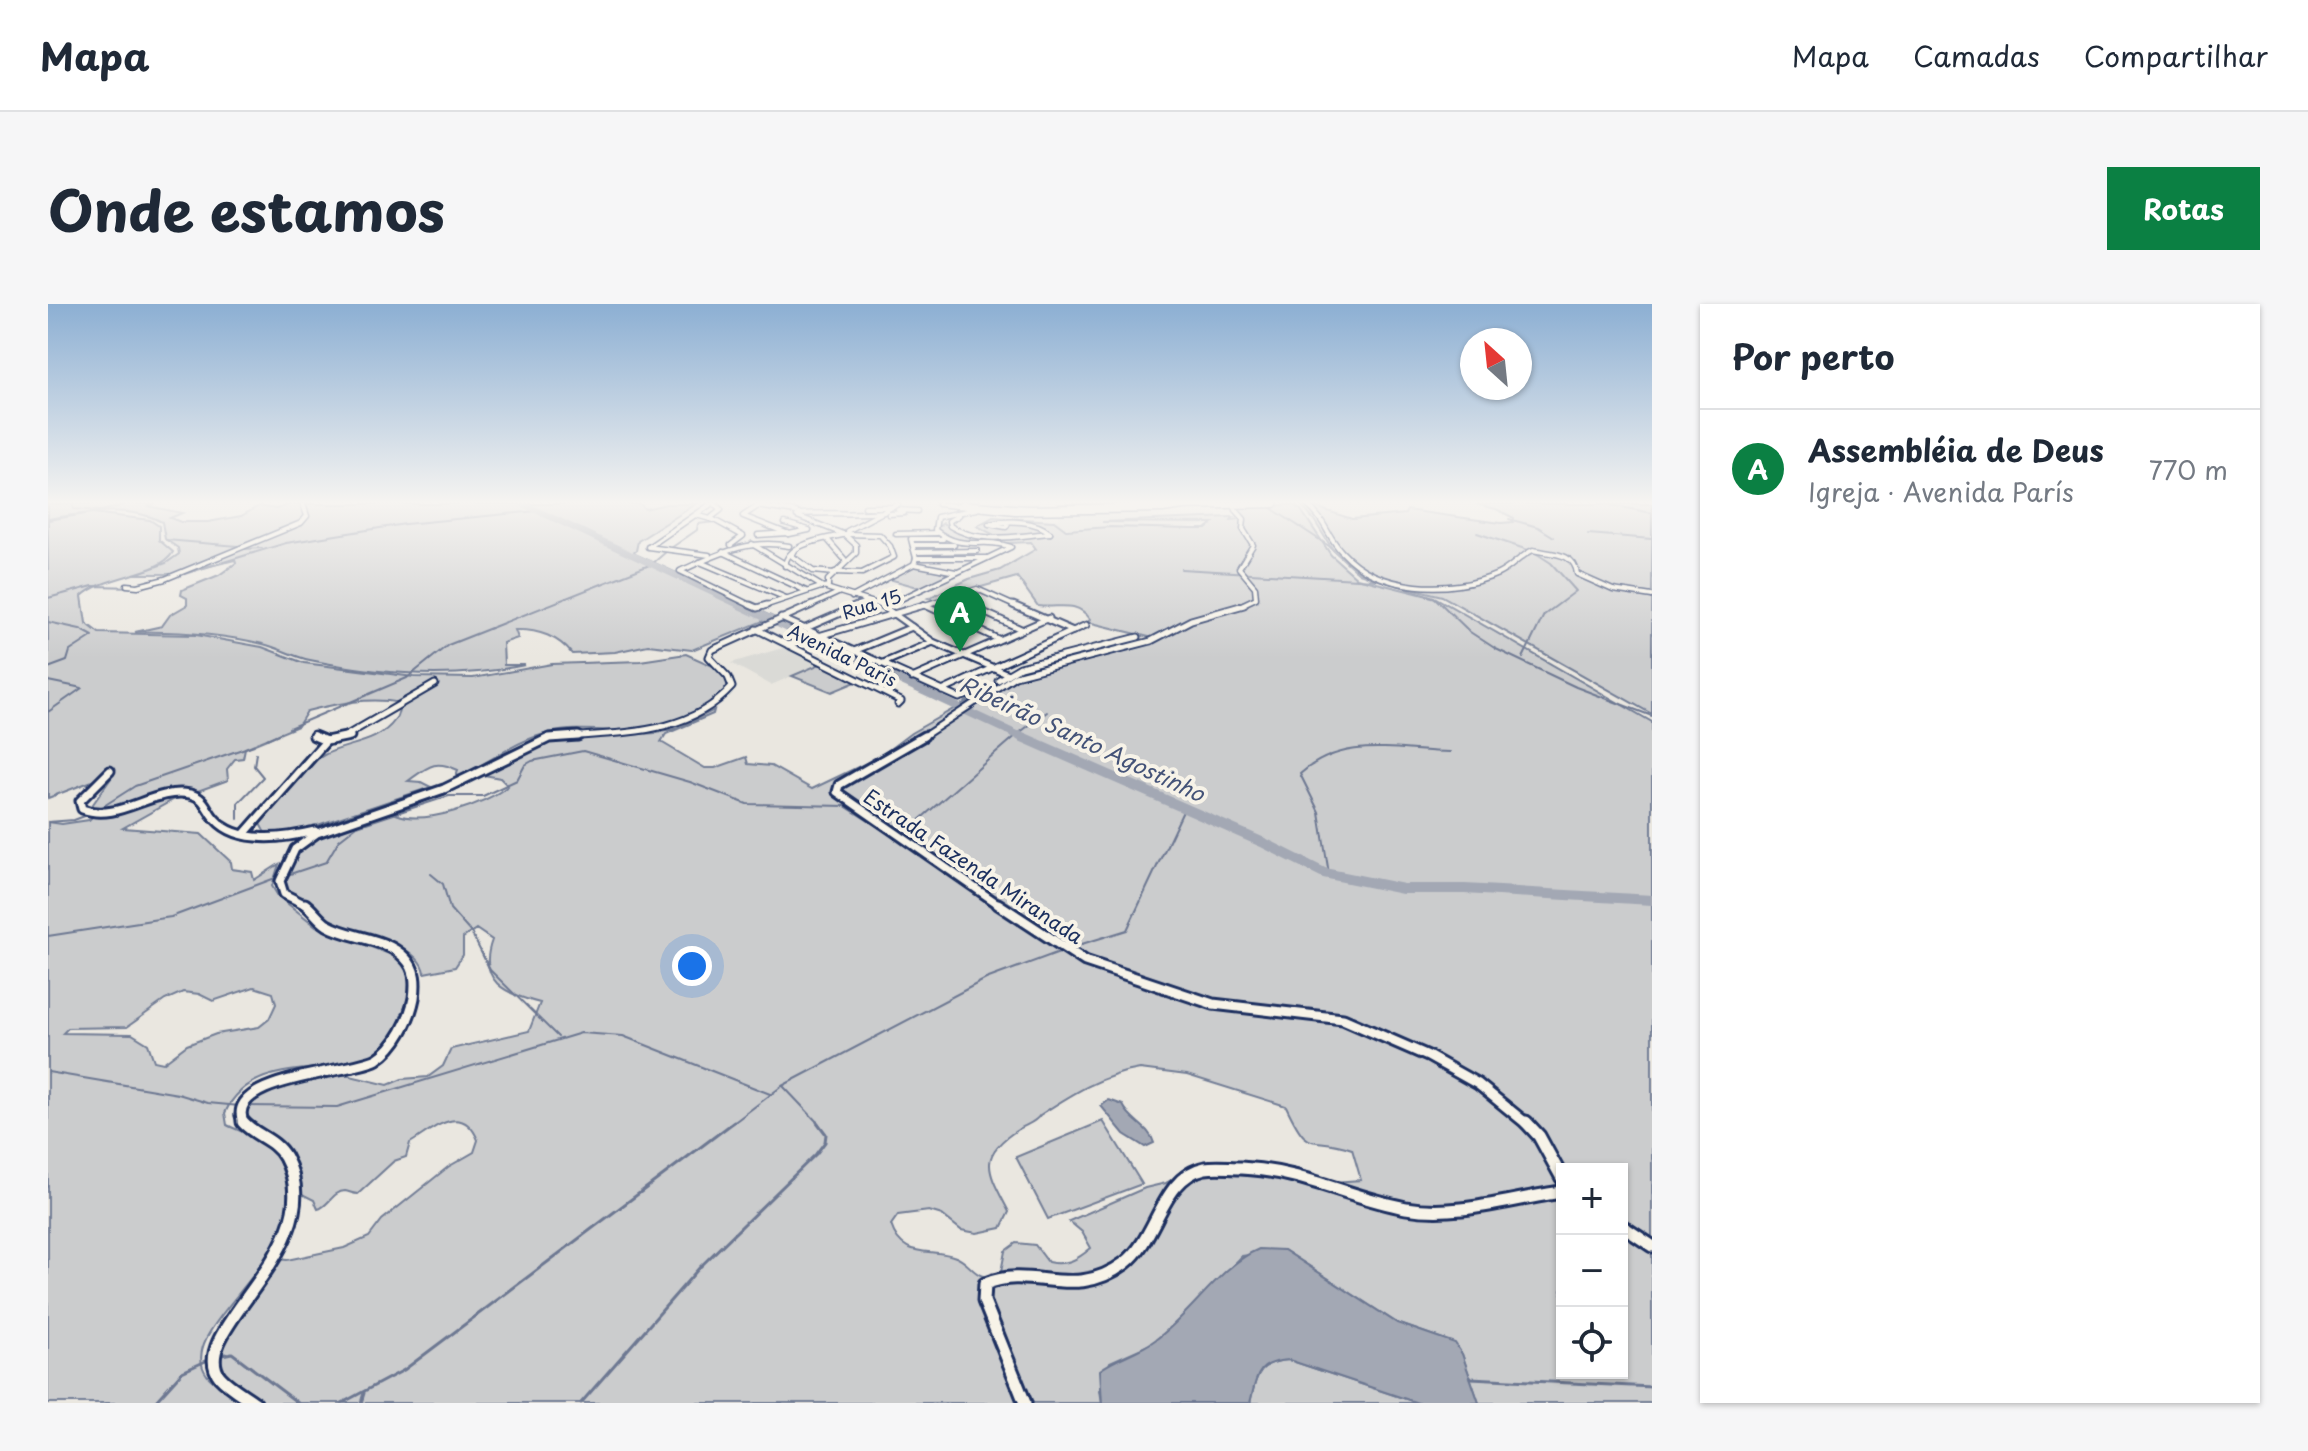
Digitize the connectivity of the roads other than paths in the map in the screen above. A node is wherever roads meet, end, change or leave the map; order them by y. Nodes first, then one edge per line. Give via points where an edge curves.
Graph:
1 (224, 555) edge
2 (714, 555) edge
3 (730, 555) edge
4 (769, 555) edge
5 (788, 555) edge
6 (792, 555) edge
7 (841, 555) edge
8 (850, 555) edge
9 (893, 555) edge
10 (955, 555) edge
11 (959, 555) edge
12 (962, 555) edge
13 (995, 555) edge
14 (1247, 555) edge
15 (1346, 555) edge
16 (1525, 555) edge
17 (1558, 555) edge
18 (915, 558) junction
19 (990, 558) junction
20 (846, 561) junction
21 (700, 562) junction
22 (785, 566) junction
23 (835, 572) junction
24 (956, 572) junction
25 (127, 585) dead end
26 (823, 587) junction
27 (806, 591) junction
28 (838, 593) junction
29 (1652, 596) edge
30 (852, 597) junction
31 (951, 597) junction
32 (787, 598) junction
33 (867, 601) junction
34 (924, 604) junction
35 (886, 606) junction
36 (894, 613) junction
37 (1049, 618) junction
38 (780, 619) junction
39 (1086, 625) dead end
40 (912, 627) junction
41 (806, 628) junction
42 (756, 629) junction
43 (1022, 629) junction
44 (1073, 631) junction
45 (815, 637) junction
46 (1138, 637) dead end
47 (998, 639) junction
48 (933, 642) junction
49 (788, 645) junction
50 (854, 651) junction
51 (961, 655) junction
52 (881, 664) junction
53 (990, 667) junction
54 (1011, 675) junction
55 (912, 678) junction
56 (435, 684) dead end
57 (942, 691) junction
58 (898, 704) dead end
59 (313, 735) dead end
60 (326, 741) junction
61 (110, 771) dead end
62 (329, 829) junction
63 (245, 833) junction
64 (1556, 1167) edge
65 (1556, 1193) edge
66 (1628, 1230) edge
67 (1652, 1246) edge
68 (255, 1403) edge
69 (1025, 1403) edge

1 - 25 street via 165,579
2 - 21 street
3 - 27 street
4 - 22 street
5 - 22 street
6 - 23 street via 812,570
7 - 20 street
8 - 20 street
9 - 23 street via 862,573
10 - 18 street
11 - 24 street
12 - 19 street
13 - 19 street
14 - 54 street via 1239,568 1255,587 1253,602 1191,620 1151,641
15 - 16 street via 1368,572 1434,588 1491,576
17 - 29 street via 1571,558 1577,574 1597,585
18 - 24 street
18 - 30 street
19 - 24 street
20 - 23 street
21 - 32 street
21 - 32 street via 680,573 757,608
22 - 26 street
23 - 26 street
24 - 35 street
26 - 27 street
26 - 28 street
27 - 32 street
28 - 30 street
28 - 38 street
30 - 33 street
31 - 34 street, Rua 15
31 - 37 street, Rua 15 via 977,589
31 - 43 street
33 - 35 street
33 - 41 street
34 - 36 street, Rua 15
34 - 47 street
35 - 36 street
36 - 40 street
36 - 45 street, Rua 15
37 - 43 street
37 - 44 street
38 - 41 street
38 - 42 street
39 - 44 street
40 - 48 street
40 - 50 street
41 - 45 street
42 - 49 street, Avenida Paris
42 - 62 street via 709,654 732,687 720,702 690,718 655,730 549,738 444,789
43 - 47 street
44 - 53 street
45 - 49 street, Rua 15
45 - 50 street
46 - 54 street via 1022,667
47 - 51 street
48 - 51 street
48 - 52 street
49 - 58 street, Avenida Paris via 901,701
50 - 52 street
51 - 53 street
51 - 55 street
52 - 55 street
53 - 54 street
53 - 57 street
54 - 57 street via 968,697
54 - 64 street, Estrada Fazenda Miranada via 906,747 839,785 837,792 1085,961 1213,1004 1343,1019 1428,1056 1478,1084 1523,1119
55 - 57 street
56 - 60 street via 360,731
59 - 60 street
60 - 63 street
61 - 63 street via 80,801 90,814 159,797 195,795 207,803 213,818
62 - 63 street via 279,838
62 - 68 street via 295,849 281,890 324,923 404,955 417,980 408,1016 387,1054 362,1067 268,1086 243,1104 242,1124 272,1141 283,1155 295,1200 279,1252 213,1353 219,1376
65 - 69 street via 1425,1210 1295,1174 1210,1167 1196,1171 1178,1180 1141,1248 1106,1274 1063,1285 996,1279 985,1284 984,1301
66 - 67 street

